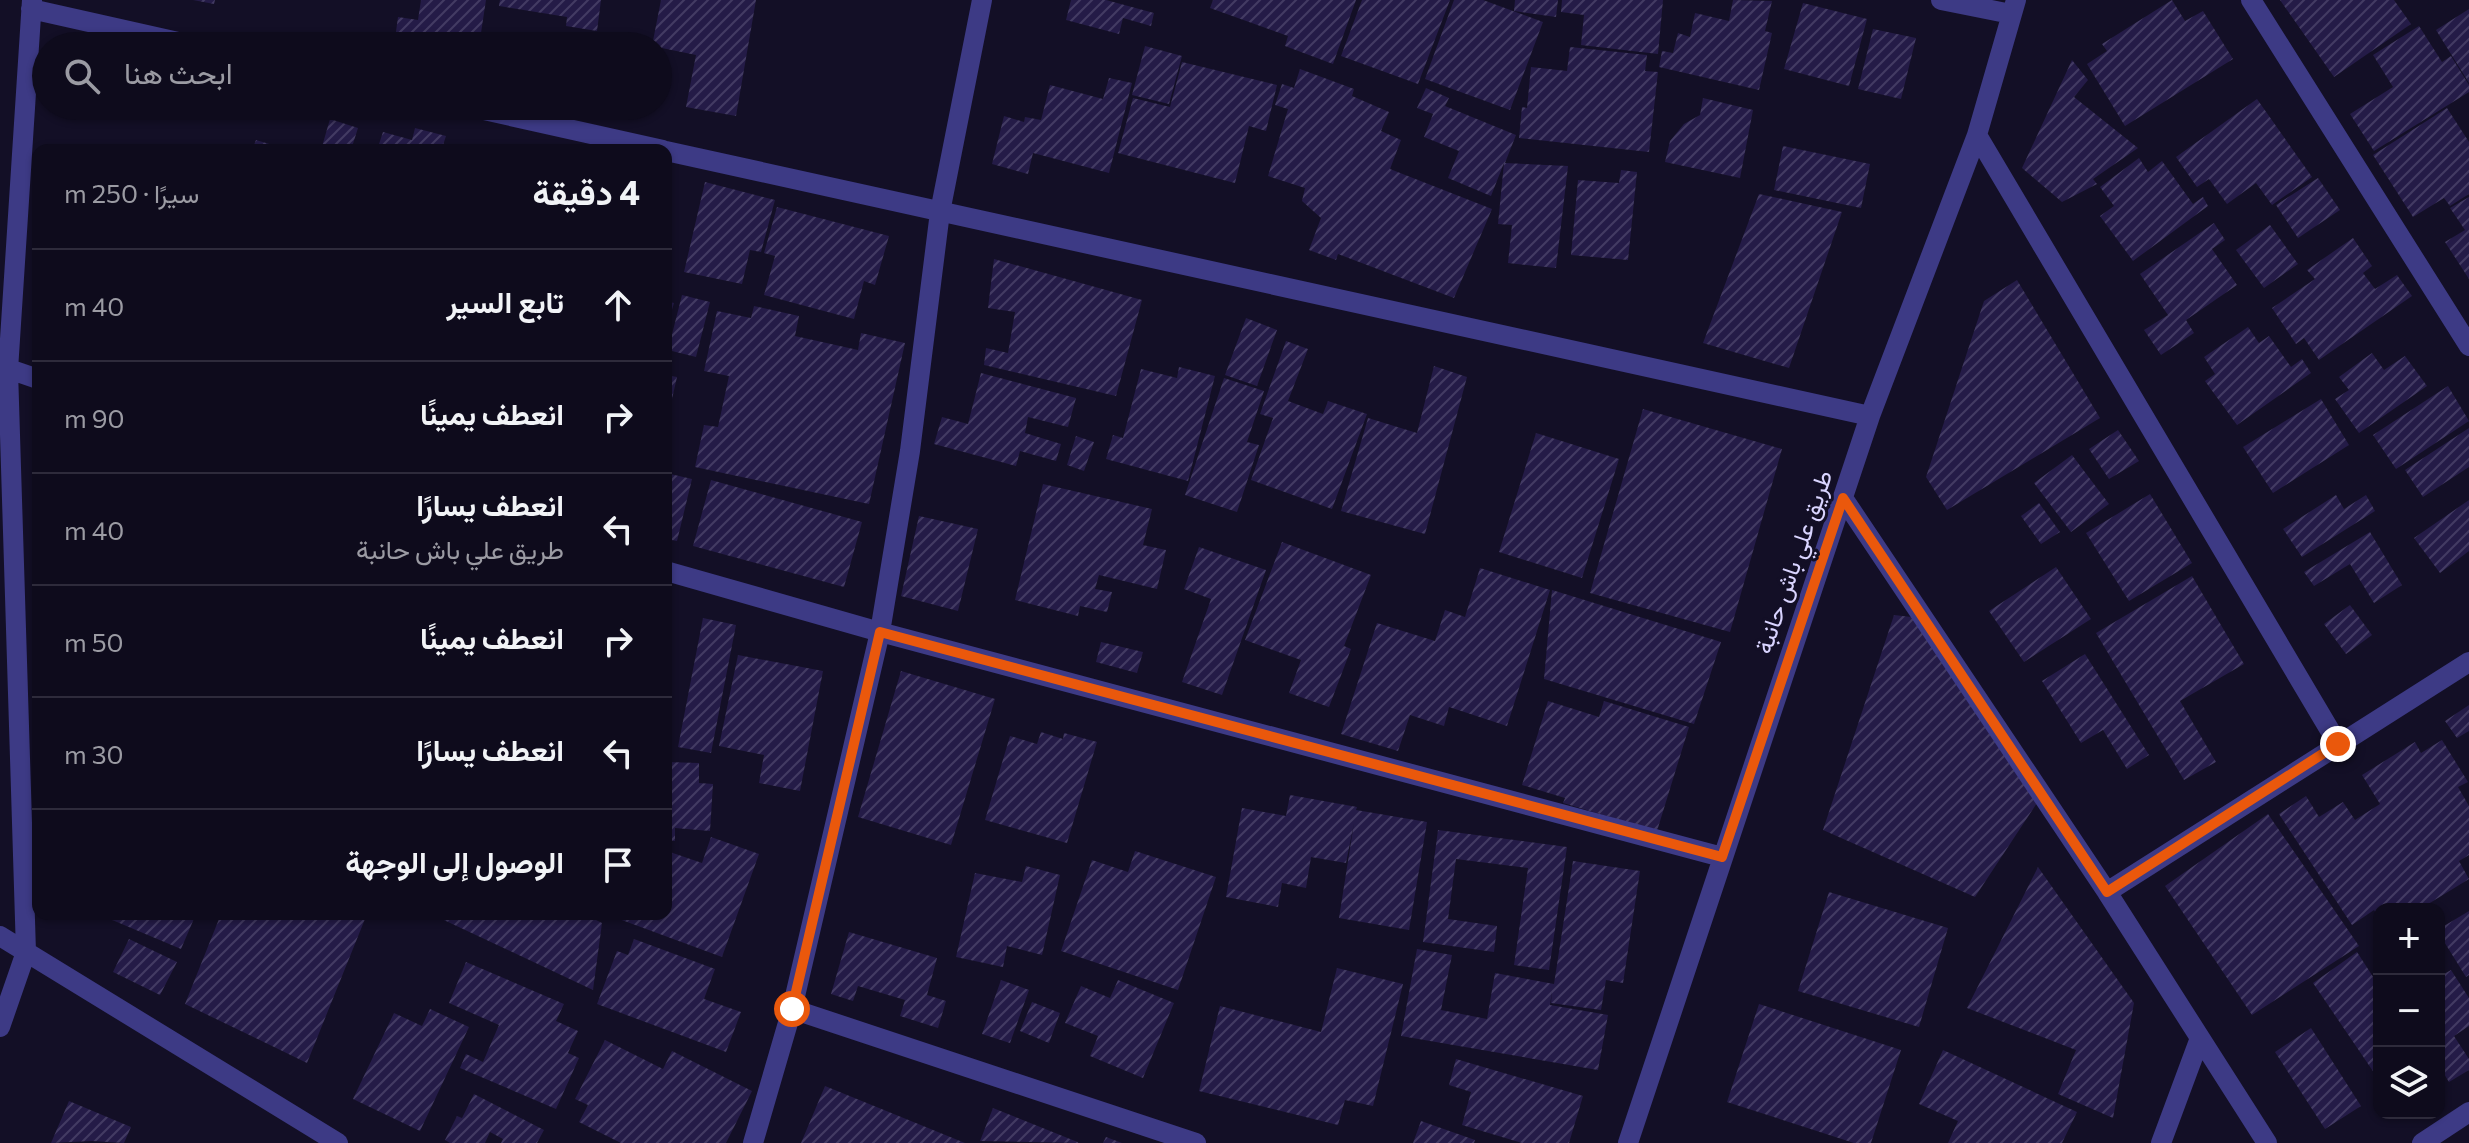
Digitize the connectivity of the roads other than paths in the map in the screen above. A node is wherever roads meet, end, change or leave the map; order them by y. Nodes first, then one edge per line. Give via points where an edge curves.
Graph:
1 (982, 0) edge
2 (1941, 0) edge
3 (2251, 0) edge
4 (32, 5) edge
5 (2014, 7) edge
6 (140, 32) edge
7 (529, 120) edge
8 (1977, 135) junction
9 (638, 144) edge
10 (672, 152) edge
11 (940, 212) junction
12 (2469, 346) edge
13 (4, 368) edge
14 (32, 377) edge
15 (1870, 416) junction
16 (1843, 498) junction
17 (672, 573) edge
18 (880, 632) junction
19 (2469, 662) edge
20 (2338, 744) junction
21 (1722, 857) junction
22 (2107, 892) junction
23 (0, 936) edge
24 (26, 952) junction
25 (792, 1009) junction
26 (0, 1027) edge
27 (2200, 1038) junction
28 (2469, 1112) edge
29 (338, 1143) edge
30 (753, 1143) edge
31 (1196, 1143) edge
32 (1628, 1143) edge
33 (2161, 1143) edge
34 (2267, 1143) edge
35 (2422, 1143) edge

1 - 11 street
2 - 5 street
3 - 12 street
4 - 6 street
4 - 13 street
5 - 8 street, طريق علي باش حانبة
7 - 9 street
8 - 15 street, طريق علي باش حانبة
8 - 20 street
10 - 11 street
11 - 15 street
11 - 18 street via 910,451
13 - 14 street
13 - 24 street
15 - 16 street, طريق علي باش حانبة
16 - 21 street, طريق علي باش حانبة
16 - 22 street
17 - 18 street
18 - 21 street
18 - 25 street
19 - 20 street
20 - 22 street
21 - 32 street, طريق علي باش حانبة
22 - 27 street
23 - 24 street
24 - 26 street
24 - 29 street
25 - 30 street
25 - 31 street
27 - 33 street
27 - 34 street
28 - 35 street

